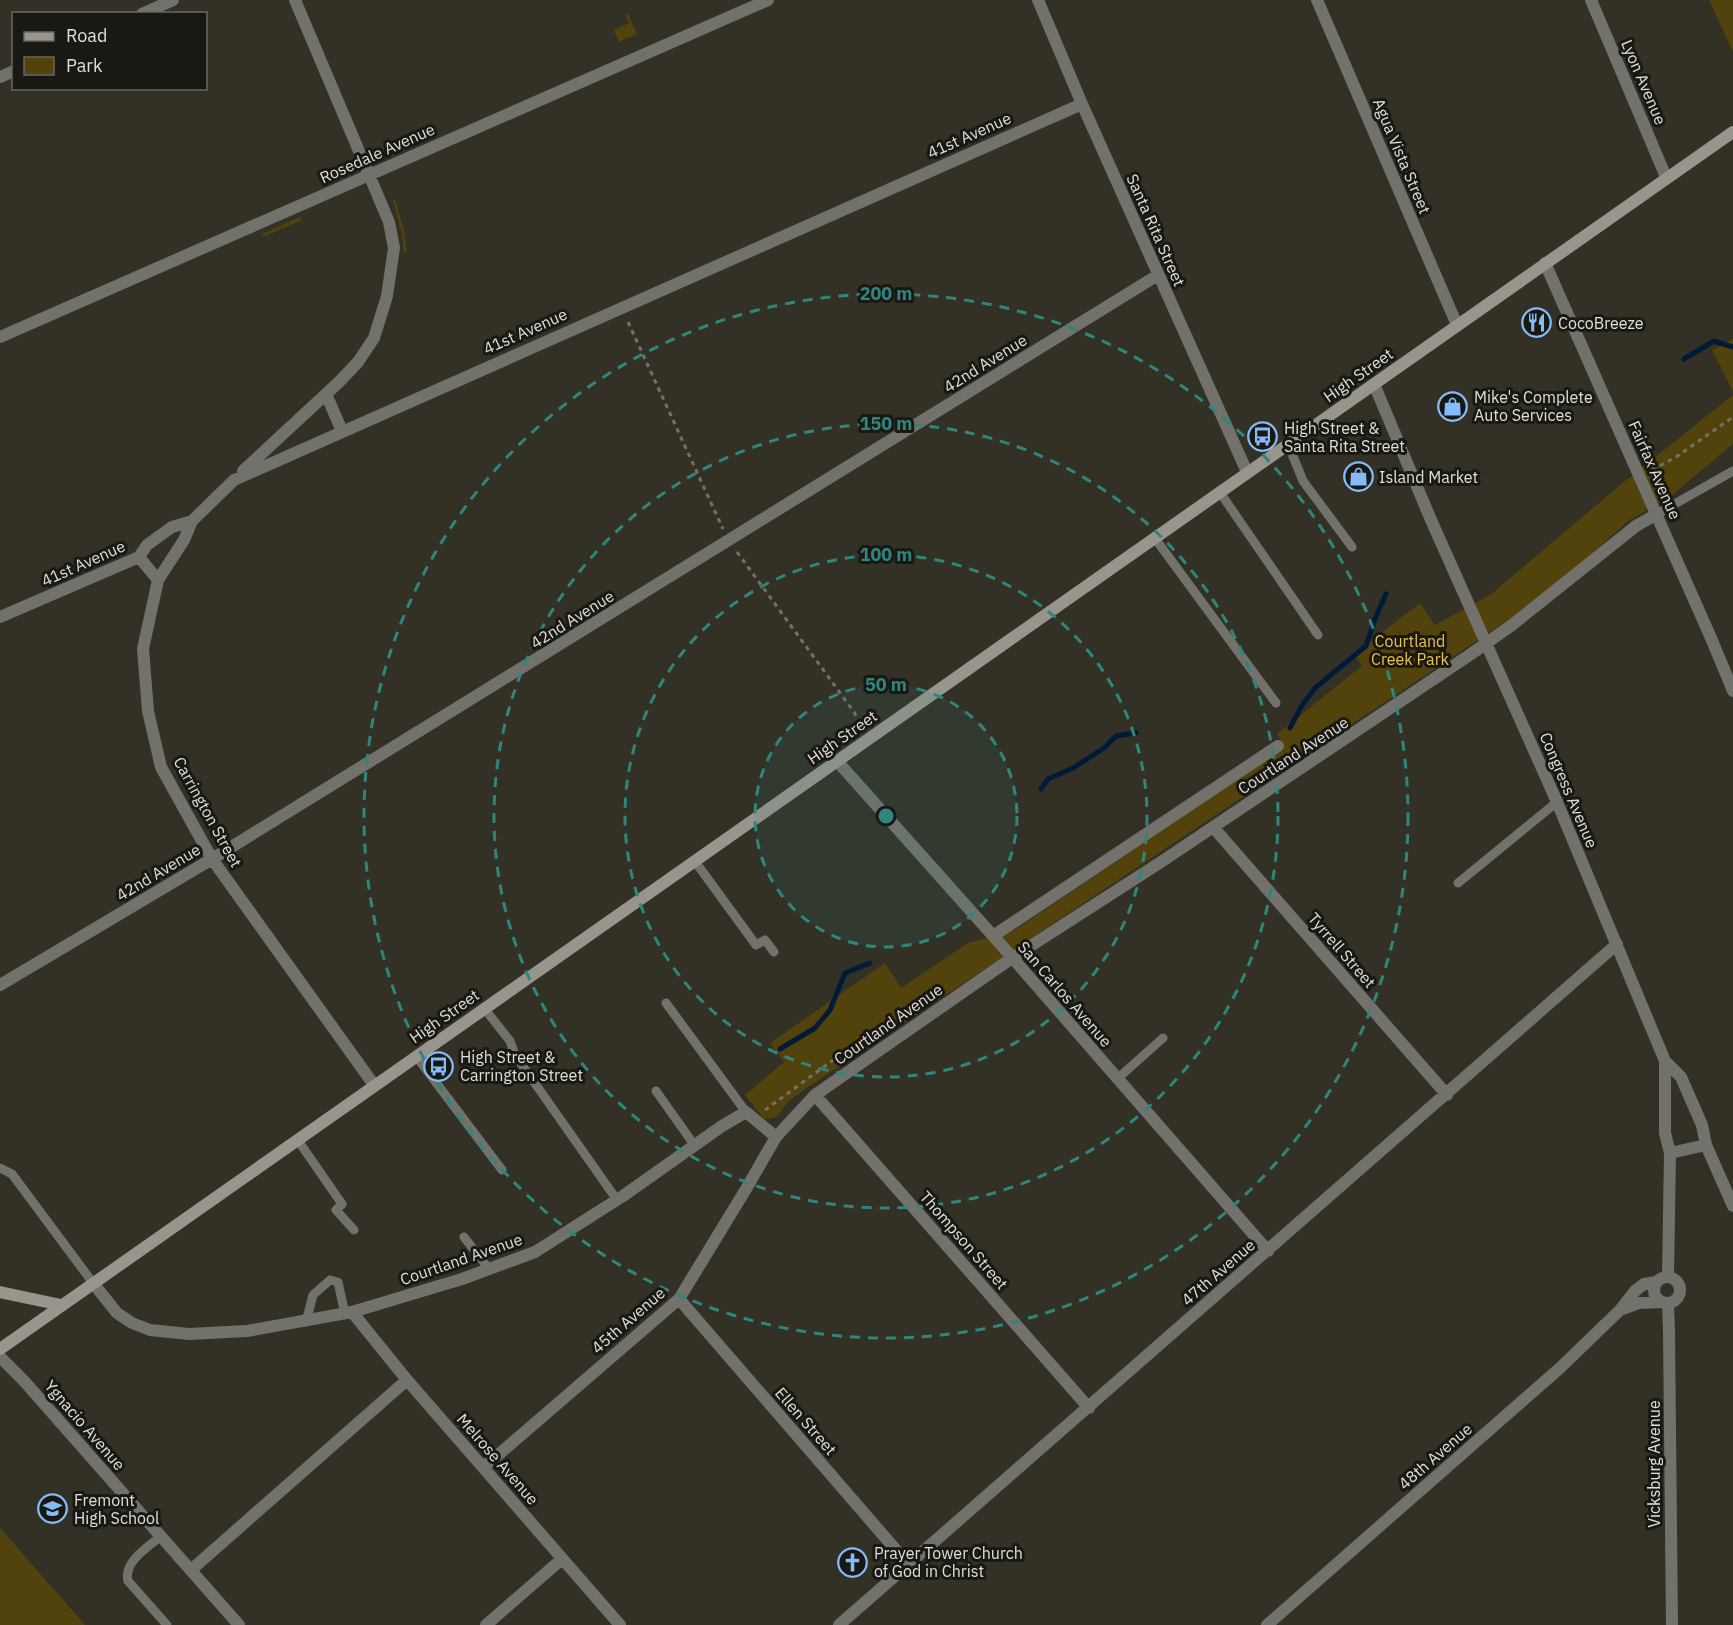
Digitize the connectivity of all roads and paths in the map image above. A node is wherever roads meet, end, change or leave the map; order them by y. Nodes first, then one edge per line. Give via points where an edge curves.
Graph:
1 (173, 0) edge
2 (295, 0) edge
3 (768, 0) edge
4 (1038, 0) edge
5 (1317, 0) edge
6 (1591, 0) edge
7 (146, 12) edge
8 (1082, 104) junction
9 (1733, 132) edge
10 (369, 175) junction
11 (1666, 177) junction
12 (1545, 262) junction
13 (1158, 275) junction
14 (1457, 325) junction
15 (0, 337) edge
16 (1374, 384) junction
17 (326, 394) junction
18 (1733, 417) edge
19 (342, 431) junction
20 (1287, 444) junction
21 (1733, 471) edge
22 (1247, 472) junction
23 (1640, 477) junction
24 (234, 480) junction
25 (1219, 492) junction
26 (1656, 514) junction
27 (192, 521) junction
28 (1154, 537) junction
29 (1352, 547) dead end
30 (139, 557) junction
31 (158, 580) junction
32 (0, 617) edge
33 (1318, 635) dead end
34 (1487, 643) junction
35 (1733, 691) edge
36 (1276, 703) dead end
37 (1278, 746) dead end
38 (837, 760) junction
39 (1557, 802) junction
40 (1213, 827) junction
41 (212, 859) junction
42 (694, 861) junction
43 (1458, 883) dead end
44 (993, 936) junction
45 (1617, 944) junction
46 (774, 952) dead end
47 (1012, 958) junction
48 (0, 985) edge
49 (666, 1004) dead end
50 (484, 1008) junction
51 (1163, 1038) dead end
52 (416, 1056) junction
53 (1665, 1061) junction
54 (1118, 1079) junction
55 (374, 1085) junction
56 (656, 1091) dead end
57 (815, 1095) junction
58 (1447, 1095) junction
59 (746, 1112) junction
60 (776, 1137) junction
61 (297, 1139) junction
62 (1706, 1145) junction
63 (695, 1146) junction
64 (1670, 1153) junction
65 (0, 1168) edge
66 (502, 1170) dead end
67 (617, 1200) junction
68 (1733, 1206) edge
69 (354, 1230) dead end
70 (464, 1237) dead end
71 (1268, 1251) junction
72 (489, 1269) junction
73 (1662, 1280) junction
74 (93, 1283) junction
75 (0, 1292) edge
76 (679, 1299) junction
77 (1665, 1302) junction
78 (61, 1305) junction
79 (1621, 1309) junction
80 (348, 1313) junction
81 (306, 1322) junction
82 (0, 1349) edge
83 (0, 1357) edge
84 (407, 1380) junction
85 (1089, 1408) junction
86 (484, 1467) junction
87 (161, 1536) junction
88 (562, 1559) junction
89 (909, 1565) junction
90 (191, 1570) junction
91 (167, 1625) edge
92 (239, 1625) edge
93 (486, 1625) edge
94 (620, 1625) edge
95 (839, 1625) edge
96 (1267, 1625) edge
97 (1672, 1625) edge

1 - 7 street
2 - 10 street
3 - 10 street, Rosedale Avenue
4 - 8 street, Santa Rita Street
5 - 14 street, Agua Vista Street
6 - 11 street, Lyon Avenue
8 - 13 street, Santa Rita Street
8 - 19 street, 41st Avenue
9 - 11 main road, High Street
10 - 15 street, Rosedale Avenue
10 - 17 street via 389,222 394,248 387,296 374,338 358,362
11 - 12 main road, High Street
12 - 14 main road, High Street
12 - 23 street, Fairfax Avenue
13 - 22 street, Santa Rita Street
13 - 41 street, 42nd Avenue
14 - 16 main road, High Street
16 - 20 main road, High Street
16 - 34 street, Congress Avenue
17 - 19 street
17 - 24 street
18 - 23 path
19 - 24 street, 41st Avenue
20 - 22 main road, High Street
20 - 29 lane via 1303,481
21 - 26 lane
22 - 25 main road, High Street
23 - 26 street, Fairfax Avenue
24 - 27 street, 41st Avenue
25 - 28 main road, High Street
25 - 33 lane
26 - 34 street, Courtland Avenue
26 - 35 street, Fairfax Avenue
27 - 30 street, 41st Avenue via 172,527 147,545
27 - 31 street, Carrington Street
28 - 36 lane
28 - 38 main road, High Street
30 - 31 street
30 - 32 street, 41st Avenue
31 - 41 street, Carrington Street via 143,649 148,711 161,767
34 - 39 street, Congress Avenue
34 - 40 street, Courtland Avenue
37 - 44 street, Courtland Avenue
38 - 42 main road, High Street
38 - 44 street, San Carlos Avenue
39 - 43 lane
39 - 45 street, Congress Avenue
40 - 47 street, Courtland Avenue
40 - 58 street, Tyrrell Street
41 - 48 street, 42nd Avenue
41 - 55 street, Carrington Street
42 - 46 lane via 756,945 765,940
42 - 50 main road, High Street
44 - 47 street, San Carlos Avenue
45 - 53 street, Congress Avenue
45 - 58 street, 47th Avenue
47 - 54 street, San Carlos Avenue
47 - 57 street, Courtland Avenue
49 - 59 lane
50 - 52 main road, High Street
50 - 67 lane
51 - 54 lane
52 - 55 main road, High Street
52 - 66 lane
53 - 62 street, Congress Avenue via 1681,1077 1702,1125
53 - 64 street via 1665,1133
54 - 71 street, San Carlos Avenue
55 - 61 main road, High Street
56 - 63 lane
57 - 60 street, Courtland Avenue
57 - 85 street, Thompson Street
58 - 71 street, 47th Avenue
59 - 60 street
59 - 63 street, Courtland Avenue
60 - 76 street, 45th Avenue
61 - 69 lane via 342,1204 336,1210
61 - 74 main road, High Street
62 - 64 street
62 - 68 street, Congress Avenue
63 - 67 street, Courtland Avenue
64 - 73 street
65 - 74 lane via 12,1174
67 - 72 street, Courtland Avenue via 534,1252
70 - 72 lane
71 - 85 street, 47th Avenue
72 - 80 street, Courtland Avenue
73 - 77 street via 1655,1293
73 - 77 street via 1676,1281 1680,1288 1678,1296
73 - 79 street, 48th Avenue via 1644,1284
74 - 78 main road, High Street
74 - 81 street, Courtland Avenue via 117,1313 150,1330 223,1334
75 - 78 main road
76 - 86 street, 45th Avenue
76 - 89 street, Ellen Street
77 - 79 street via 1639,1303
77 - 97 street, Vicksburg Avenue via 1670,1331
78 - 82 main road, High Street
79 - 96 street, 48th Avenue via 1560,1368
80 - 81 street, Courtland Avenue
80 - 81 lane via 338,1282 330,1280 313,1295
80 - 84 street, Melrose Avenue
83 - 87 street, Ygnacio Avenue
84 - 86 street, Melrose Avenue
84 - 90 street
85 - 89 street, 47th Avenue
86 - 88 street, Melrose Avenue
87 - 90 street, Ygnacio Avenue
87 - 91 lane via 129,1565 127,1576
88 - 93 street
88 - 94 street, Melrose Avenue
89 - 95 street, 47th Avenue
90 - 92 street, Ygnacio Avenue

